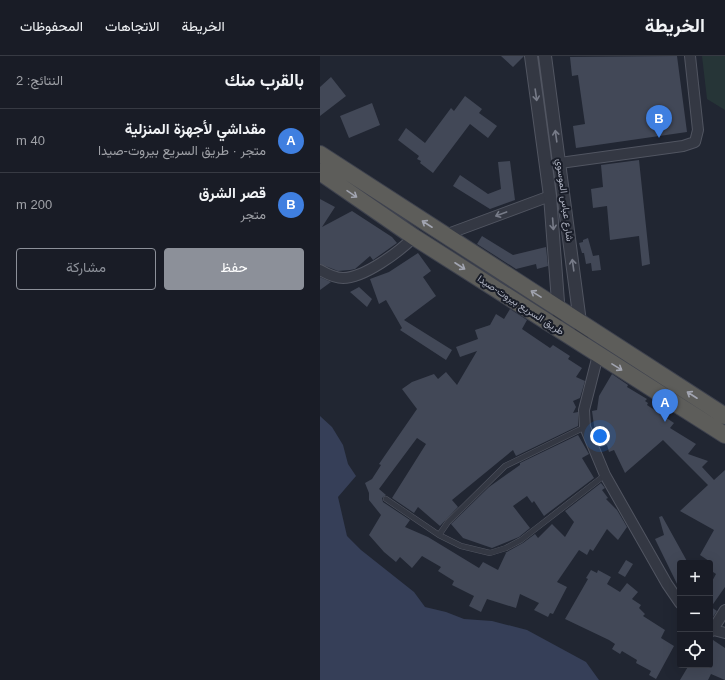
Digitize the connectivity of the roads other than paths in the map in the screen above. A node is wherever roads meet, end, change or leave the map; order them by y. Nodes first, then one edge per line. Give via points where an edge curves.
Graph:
1 (531, 56) edge
2 (545, 56) edge
3 (690, 56) edge
4 (320, 154) edge
5 (560, 163) junction
6 (320, 173) edge
7 (550, 196) junction
8 (445, 235) junction
9 (414, 237) junction
10 (320, 270) edge
11 (559, 309) junction
12 (581, 324) junction
13 (560, 330) junction
14 (583, 345) junction
15 (598, 355) junction
16 (725, 416) edge
17 (585, 427) junction
18 (725, 435) edge
19 (605, 475) junction
20 (386, 499) dead end
21 (439, 535) junction
22 (677, 599) edge
23 (725, 610) edge
24 (713, 627) edge
25 (713, 630) edge
26 (725, 633) edge

1 -> 7 street, شارع عباس الموسوي
5 -> 2 street, شارع عباس الموسوي
3 - 5 street via 698,130 695,142 683,146
8 -> 4 highway, طريق السريع بيروت-صيدا
12 -> 5 street, شارع عباس الموسوي
6 -> 9 highway, طريق السريع بيروت-صيدا
7 -> 8 street
7 -> 11 street, شارع عباس الموسوي
11 -> 8 highway, طريق السريع بيروت-صيدا
9 - 10 street via 361,275 341,278
9 -> 13 highway, طريق السريع بيروت-صيدا
11 - 12 highway, طريق السريع بيروت-صيدا
11 - 13 street, شارع عباس الموسوي
12 - 14 street, شارع عباس الموسوي
16 -> 12 highway, طريق السريع بيروت-صيدا
13 - 14 highway, طريق السريع بيروت-صيدا
14 - 15 highway, طريق السريع بيروت-صيدا
15 - 17 street via 584,410
15 -> 18 highway, طريق السريع بيروت-صيدا
17 - 19 street
17 - 21 lane via 505,466 448,522
19 - 21 lane via 521,540 506,548 490,553 461,546
19 - 22 street
20 - 21 lane
23 - 24 street
25 - 26 street

